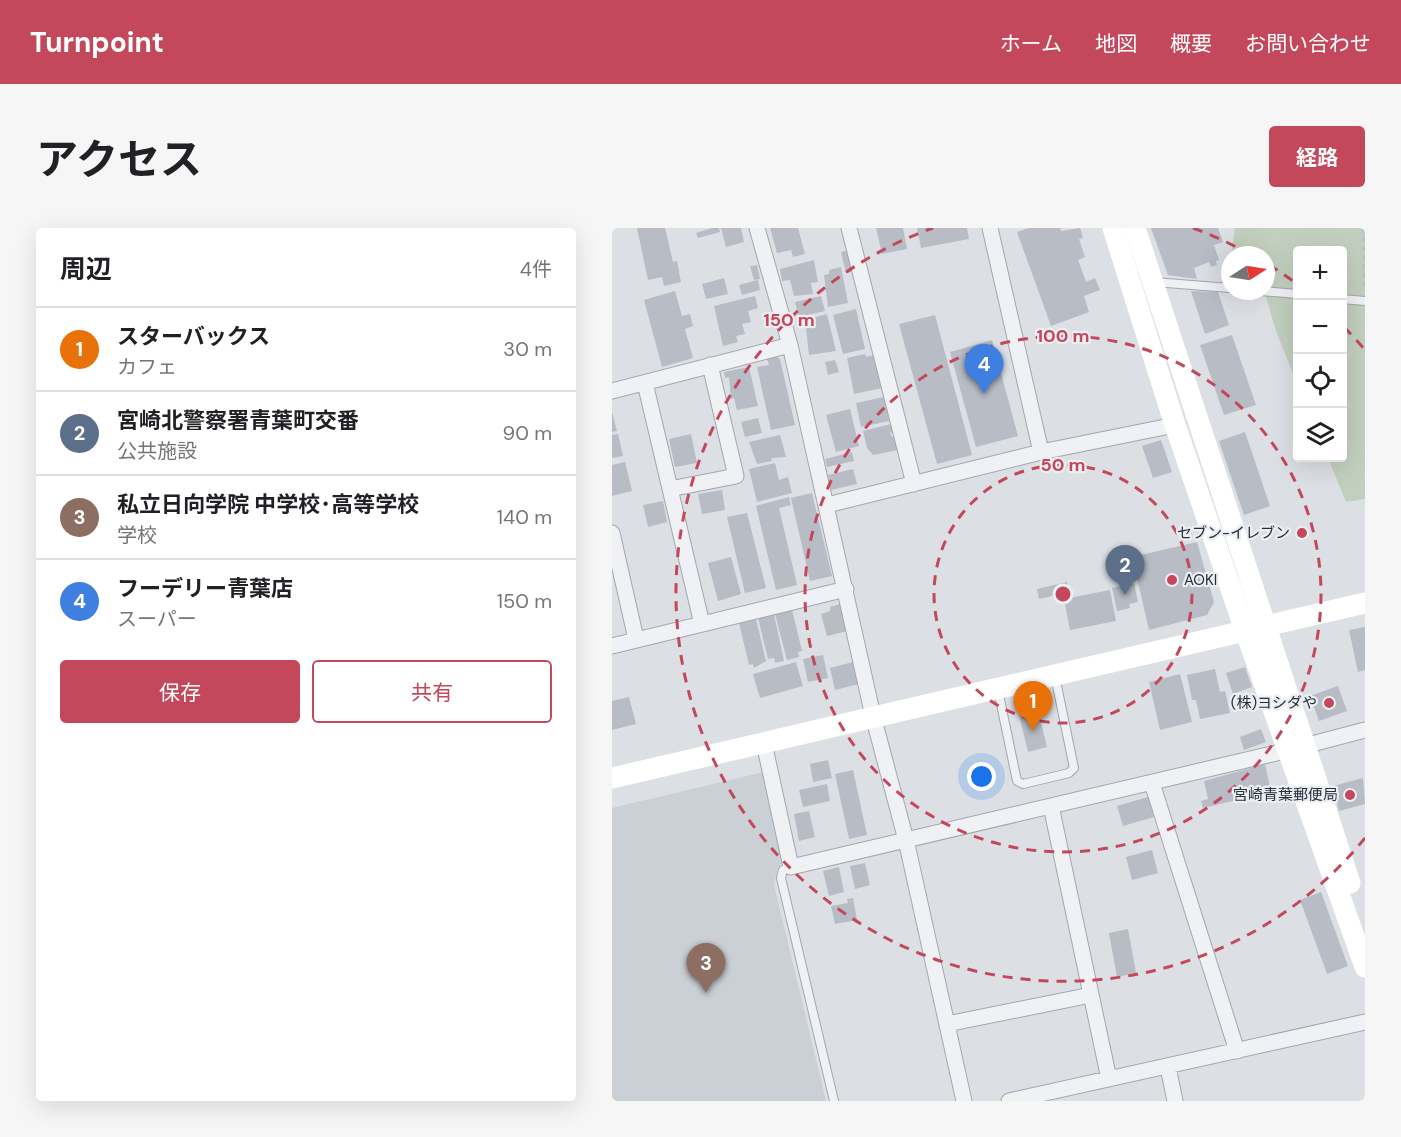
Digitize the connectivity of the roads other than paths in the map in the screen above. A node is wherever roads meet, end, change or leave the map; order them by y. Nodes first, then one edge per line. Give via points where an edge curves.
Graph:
1 (757, 228) edge
2 (849, 228) edge
3 (990, 228) edge
4 (1113, 228) edge
5 (1135, 228) edge
6 (1152, 282) junction
7 (1221, 287) edge
8 (1275, 292) edge
9 (1293, 294) edge
10 (1347, 299) edge
11 (1365, 301) edge
12 (790, 345) junction
13 (710, 364) junction
14 (645, 383) junction
15 (612, 391) edge
16 (1175, 425) junction
17 (1041, 452) junction
18 (914, 484) junction
19 (670, 489) junction
20 (827, 505) junction
21 (612, 533) edge
22 (846, 589) junction
23 (1365, 603) edge
24 (702, 624) junction
25 (1255, 628) junction
26 (636, 639) junction
27 (612, 646) edge
28 (1055, 674) junction
29 (998, 687) junction
30 (873, 716) junction
31 (1365, 730) edge
32 (764, 743) junction
33 (1297, 748) junction
34 (612, 778) edge
35 (1152, 783) junction
36 (1051, 806) junction
37 (906, 840) junction
38 (791, 867) junction
39 (1365, 926) edge
40 (1365, 967) edge
41 (1091, 995) junction
42 (1365, 1022) edge
43 (947, 1024) junction
44 (1237, 1051) junction
45 (1168, 1067) junction
46 (1109, 1079) junction
47 (834, 1101) edge
48 (964, 1101) edge
49 (1009, 1101) edge
50 (1174, 1101) edge

1 - 12 street
2 - 18 street
3 - 17 street
4 - 16 street
5 - 6 street
6 - 7 lane
6 - 25 street
8 - 9 lane
10 - 11 lane
12 - 13 street
12 - 20 street
13 - 14 street
13 - 19 street via 736,476
14 - 15 street
14 - 19 street
16 - 17 street
16 - 25 street
17 - 18 street
18 - 20 street
19 - 24 street
20 - 22 street
21 - 26 street
22 - 24 street
22 - 30 street
23 - 25 street
24 - 26 street
25 - 28 street
25 - 33 street
26 - 27 street
28 - 29 street
28 - 29 lane via 1074,768 1069,773 1023,784 1017,782
29 - 30 street
30 - 32 street
30 - 37 street
31 - 33 street
32 - 34 street
32 - 38 street
33 - 35 street
33 - 39 street
33 - 40 street
35 - 36 street
35 - 44 street
36 - 37 street
36 - 41 street
37 - 38 street
37 - 43 street
38 - 47 lane via 783,870 781,879
41 - 43 street
41 - 46 street
42 - 44 street
43 - 48 street
44 - 45 street
45 - 46 street
45 - 50 street
46 - 49 street

